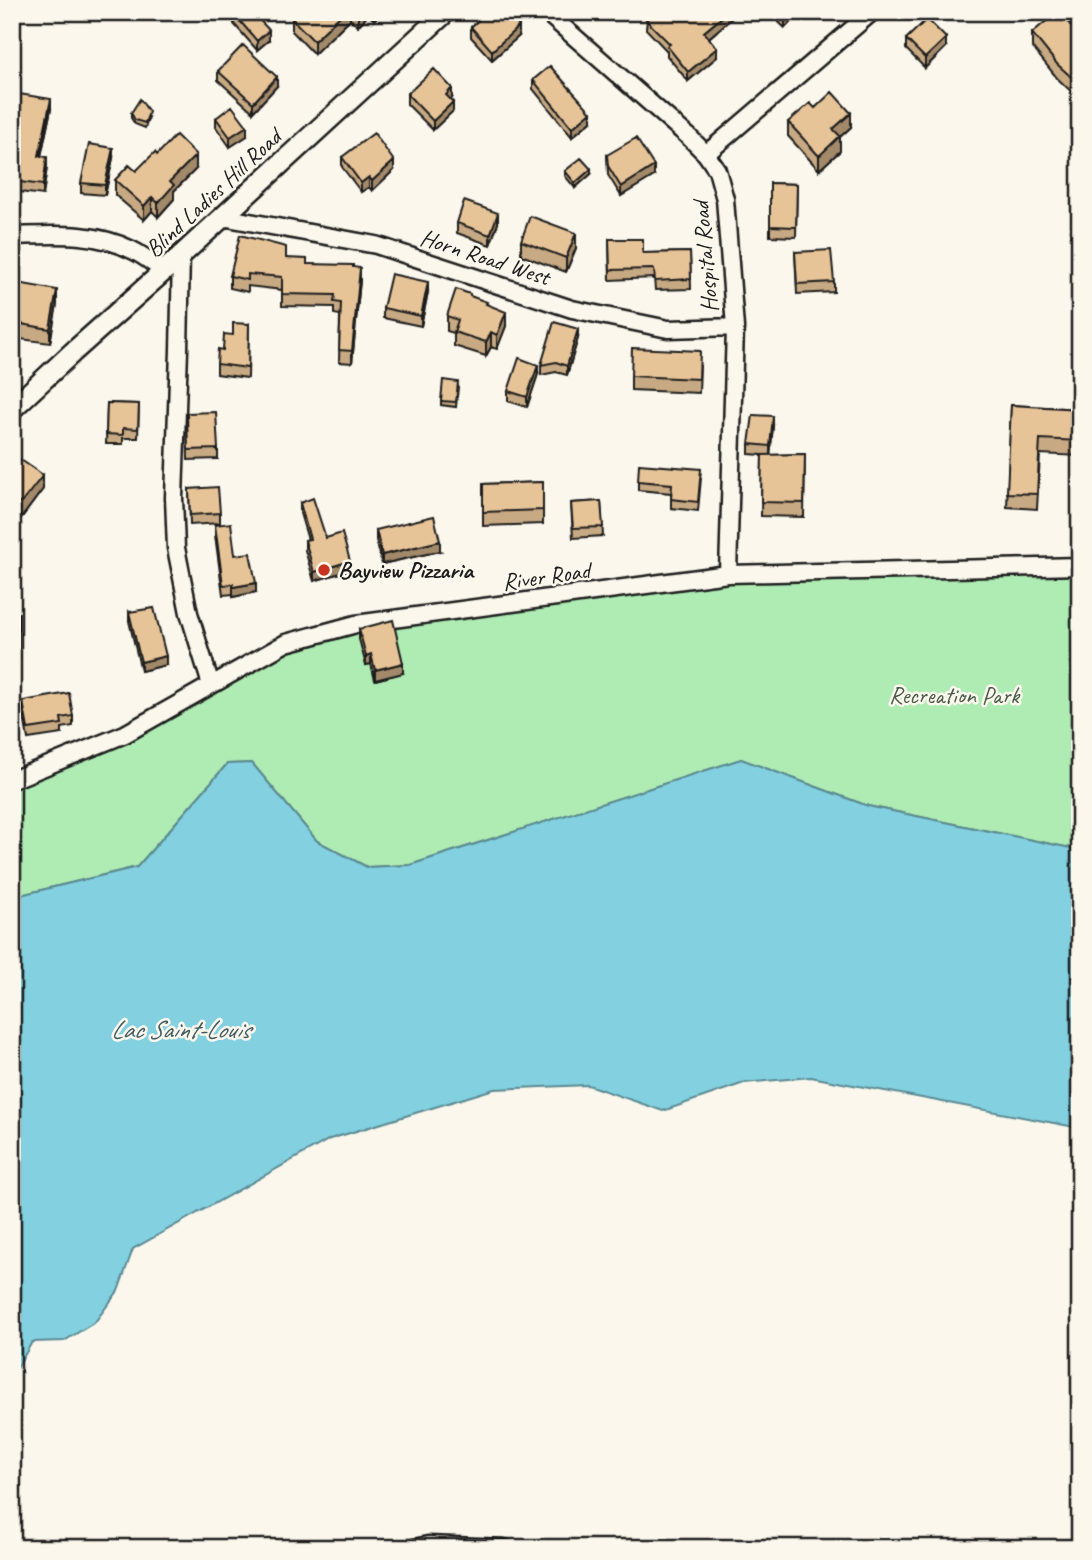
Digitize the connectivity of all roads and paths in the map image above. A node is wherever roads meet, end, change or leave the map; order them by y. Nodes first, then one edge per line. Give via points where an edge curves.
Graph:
1 (446, 12) edge
2 (546, 12) edge
3 (872, 12) edge
4 (706, 154) junction
5 (222, 217) junction
6 (12, 236) edge
7 (181, 254) junction
8 (164, 271) junction
9 (735, 327) junction
10 (12, 409) edge
11 (1080, 566) edge
12 (728, 574) junction
13 (211, 685) junction
14 (12, 780) edge
15 (414, 1548) edge
16 (504, 1548) edge

1 - 5 street, Blind Ladies Hill Road
2 - 4 street, Hospital Road
3 - 4 street
4 - 9 street, Hospital Road via 717,170 725,199
5 - 7 street, Blind Ladies Hill Road
5 - 9 street, Horn Road West via 376,245 584,311 668,328
6 - 8 street via 96,237 132,250
7 - 8 street, Blind Ladies Hill Road
7 - 13 street via 176,548
8 - 10 street, Blind Ladies Hill Road
9 - 12 street, Hospital Road
11 - 12 street, River Road
12 - 13 street, River Road via 356,625 286,643
13 - 14 street, River Road via 125,734
15 - 16 street

